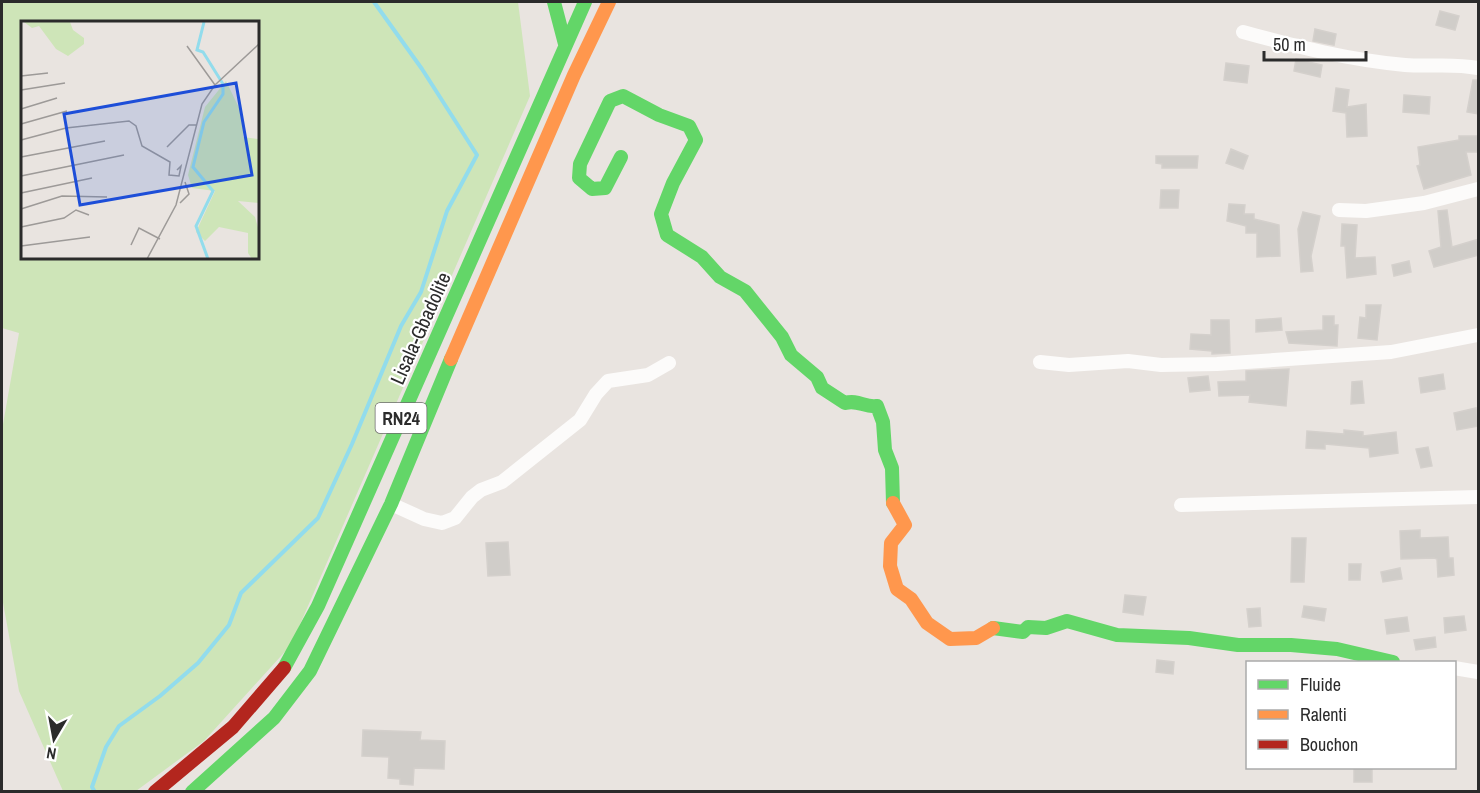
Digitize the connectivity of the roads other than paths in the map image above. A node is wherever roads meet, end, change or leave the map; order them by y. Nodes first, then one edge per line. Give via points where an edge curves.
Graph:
1 (554, 2) edge
2 (585, 2) edge
3 (609, 2) edge
4 (1244, 32) dead end
5 (565, 44) junction
6 (1479, 68) edge
7 (621, 157) dead end
8 (1479, 189) edge
9 (1339, 210) dead end
10 (1479, 335) edge
11 (1040, 362) dead end
12 (669, 363) dead end
13 (1479, 497) edge
14 (391, 504) junction
15 (1181, 505) dead end
16 (1385, 661) edge
17 (1456, 668) edge
18 (1479, 672) edge
19 (154, 792) edge
20 (192, 792) edge

1 - 5 main road
2 - 5 main road, Lisala-Gbadolite / RN24
3 - 14 main road, Lisala-Gbadolite / RN24 via 481,287
4 - 6 street via 1306,50 1348,57 1404,65 1446,63
5 - 19 main road, Lisala-Gbadolite / RN24 via 496,207 297,648 256,704 201,757
7 - 16 main road via 605,188 592,189 579,178 580,164 610,101 623,96 689,126 696,140 661,214 667,235 702,257 720,277 745,291 782,337 791,355 817,377 822,388 845,403 862,400 877,406 884,417 885,452 892,468 890,494 905,525 891,543 893,583 911,599 927,623 950,639 975,638 993,628 1023,632 1028,627 1046,628 1067,621 1117,635 1337,649
8 - 9 street via 1414,205
10 - 11 street via 1391,352 1217,364
12 - 14 street via 648,375 609,381 580,420 502,482 472,497 454,518 442,524
13 - 15 street
14 - 20 main road, Lisala-Gbadolite / RN24 via 310,671 274,718
17 - 18 street

